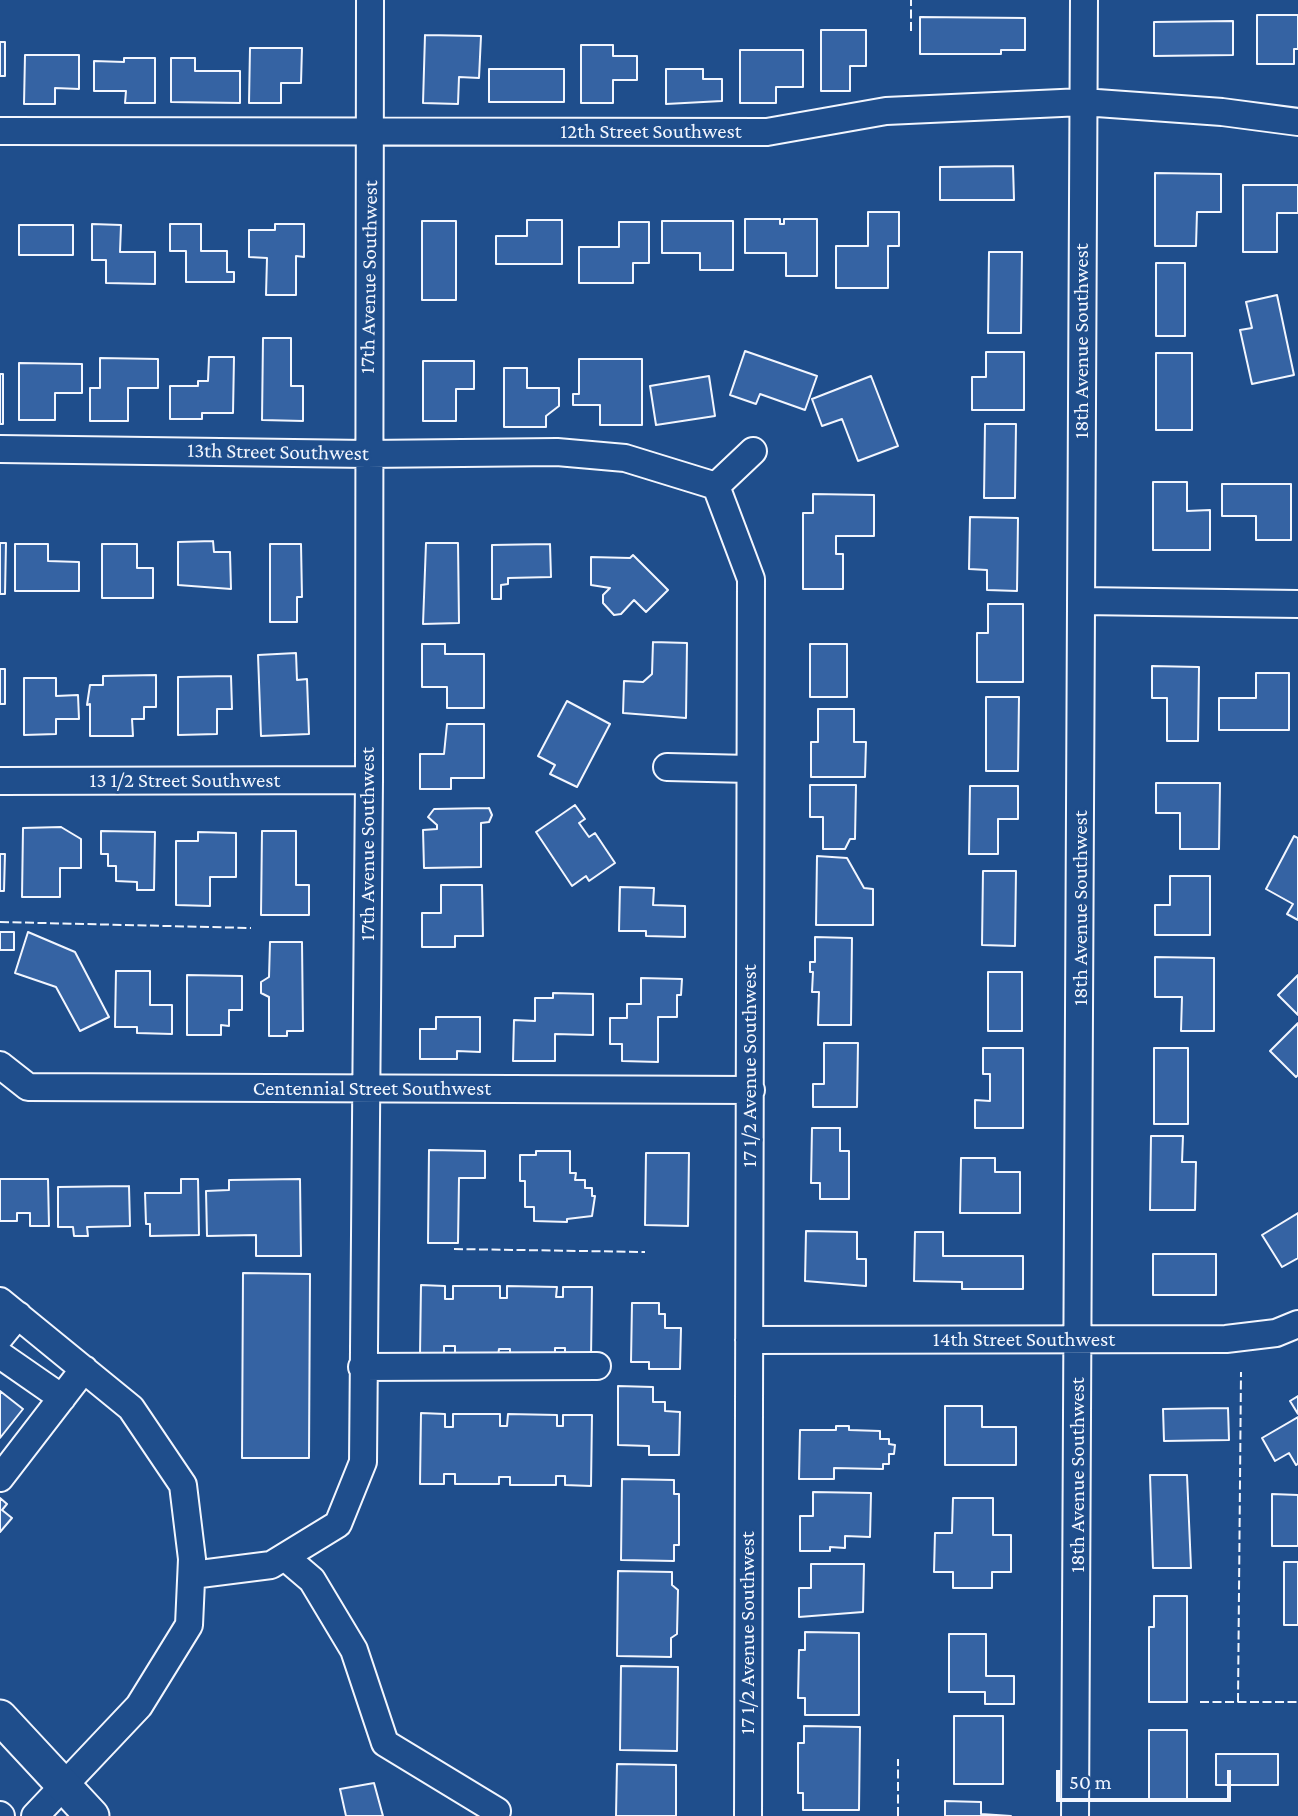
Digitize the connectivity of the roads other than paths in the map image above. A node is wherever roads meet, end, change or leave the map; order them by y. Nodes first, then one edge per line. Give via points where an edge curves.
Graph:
1 (370, 0) edge
2 (1084, 0) edge
3 (1083, 102) junction
4 (1298, 122) edge
5 (0, 131) edge
6 (370, 132) junction
7 (0, 449) edge
8 (753, 451) dead end
9 (367, 454) junction
10 (716, 486) junction
11 (1082, 601) junction
12 (1298, 604) edge
13 (667, 767) dead end
14 (749, 769) junction
15 (369, 780) junction
16 (0, 781) edge
17 (0, 1065) edge
18 (366, 1087) junction
19 (751, 1090) junction
20 (9, 1308) edge
21 (1298, 1324) edge
22 (0, 1337) edge
23 (749, 1340) junction
24 (1079, 1340) junction
25 (0, 1355) edge
26 (597, 1366) dead end
27 (362, 1367) junction
28 (84, 1370) junction
29 (62, 1398) junction
30 (0, 1478) edge
31 (285, 1556) junction
32 (191, 1575) junction
33 (0, 1717) edge
34 (64, 1785) junction
35 (497, 1811) dead end
36 (35, 1816) edge
37 (92, 1816) edge
38 (748, 1816) edge
39 (1075, 1816) edge

1 - 6 street, 17th Avenue Southwest
2 - 3 street, 18th Avenue Southwest
3 - 4 street, 12th Street Southwest
3 - 6 street, 12th Street Southwest via 886,111 767,132
3 - 11 street, 18th Avenue Southwest
5 - 6 street, 12th Street Southwest
6 - 9 street, 17th Avenue Southwest
7 - 9 street, 13th Street Southwest
8 - 10 street
9 - 10 street, 13th Street Southwest via 557,452 625,457
9 - 15 street, 17th Avenue Southwest
10 - 14 street, 17 1/2 Avenue Southwest via 751,579
11 - 12 street
11 - 24 street, 18th Avenue Southwest
13 - 14 street
14 - 19 street, 17 1/2 Avenue Southwest
15 - 16 street, 13 1/2 Street Southwest
15 - 18 street, 17th Avenue Southwest
17 - 18 street, Centennial Street Southwest via 28,1087
18 - 19 street, Centennial Street Southwest
18 - 27 street, 17th Avenue Southwest
19 - 23 street, 17 1/2 Avenue Southwest
20 - 22 street
20 - 28 street
21 - 24 street, 14th Street Southwest via 1276,1333 1226,1339
23 - 24 street, 14th Street Southwest
23 - 38 street, 17 1/2 Avenue Southwest
24 - 39 street, 18th Avenue Southwest
25 - 29 street
26 - 27 street
27 - 31 street, 17th Avenue Southwest via 363,1462 338,1524
28 - 29 street
28 - 32 street via 131,1408 183,1485
29 - 30 street
31 - 32 street, 17th Avenue Southwest via 271,1565
31 - 35 street via 312,1580 354,1650 385,1743
32 - 34 street via 189,1625 139,1706
33 - 34 main road
34 - 36 street
34 - 37 main road

